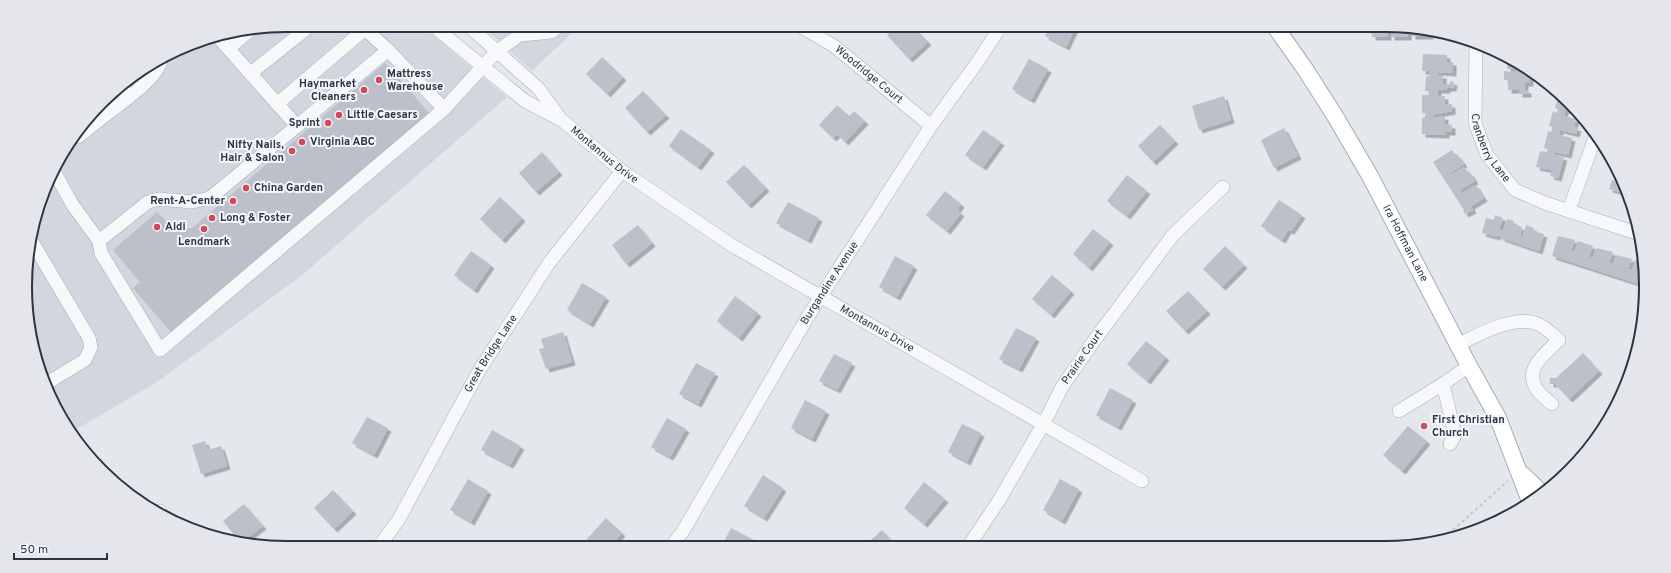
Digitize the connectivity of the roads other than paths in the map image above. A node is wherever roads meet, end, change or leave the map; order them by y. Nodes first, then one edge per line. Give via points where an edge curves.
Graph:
1 (302, 32) edge
2 (363, 32) edge
3 (367, 32) edge
4 (441, 32) edge
5 (475, 32) edge
6 (551, 32) edge
7 (810, 32) edge
8 (997, 32) edge
9 (1278, 32) edge
10 (243, 36) edge
11 (222, 41) edge
12 (229, 48) junction
13 (1476, 49) edge
14 (388, 50) junction
15 (497, 51) junction
16 (160, 65) edge
17 (482, 67) junction
18 (251, 73) junction
19 (124, 91) edge
20 (126, 98) junction
21 (277, 104) junction
22 (444, 109) junction
23 (96, 118) edge
24 (563, 121) junction
25 (297, 126) junction
26 (932, 126) junction
27 (1593, 142) edge
28 (622, 170) junction
29 (57, 176) edge
30 (1223, 187) dead end
31 (1568, 210) junction
32 (1633, 232) edge
33 (99, 241) junction
34 (35, 247) edge
35 (821, 297) junction
36 (1458, 345) junction
37 (1469, 366) junction
38 (50, 381) edge
39 (1443, 384) junction
40 (1552, 404) dead end
41 (1399, 411) dead end
42 (1044, 423) junction
43 (1450, 444) dead end
44 (1519, 471) junction
45 (1142, 481) dead end
46 (1538, 489) edge
47 (1528, 496) edge
48 (383, 541) edge
49 (675, 541) edge
50 (972, 541) edge

1 - 18 street
2 - 21 street
3 - 14 street
4 - 17 street, Montannus Drive
5 - 15 street, Montannus Drive
6 - 15 street via 520,35
7 - 26 street, Woodridge Court via 834,46
8 - 26 street, Burgandine Avenue
9 - 36 main road, Ira Hoffman Lane via 1335,116 1370,176
10 - 12 street
11 - 12 street
12 - 18 street
13 - 31 street, Cranberry Lane via 1475,123 1487,155 1515,190
14 - 22 street
14 - 25 street
15 - 17 street
15 - 24 street, Montannus Drive via 538,89
16 - 20 street via 149,80
17 - 22 street
17 - 24 street, Montannus Drive via 525,101
18 - 21 street
19 - 20 street
20 - 23 street
21 - 25 street
22 - 33 street via 160,350 101,253
24 - 28 street, Montannus Drive
25 - 33 street via 210,198 192,202 159,199 148,202
26 - 35 street, Burgandine Avenue
27 - 31 street
28 - 35 street, Montannus Drive via 733,246
28 - 48 street, Great Bridge Lane via 549,263 480,369 399,519
29 - 33 street via 72,204
30 - 42 street, Prairie Court via 1173,235 1062,387
31 - 32 street, Cranberry Lane
34 - 38 street via 89,338 90,347 85,360
35 - 42 street, Montannus Drive
35 - 49 street, Burgandine Avenue
36 - 37 main road, Ira Hoffman Lane
36 - 40 street via 1506,324 1525,321 1540,325 1559,340 1536,364 1532,373 1536,389
37 - 39 street
37 - 44 main road, Ira Hoffman Lane via 1498,418
39 - 41 street
39 - 43 street via 1455,435
42 - 45 street, Montannus Drive
42 - 50 street, Prairie Court
44 - 46 main road, Ira Hoffman Lane
44 - 47 main road, Ira Hoffman Lane

